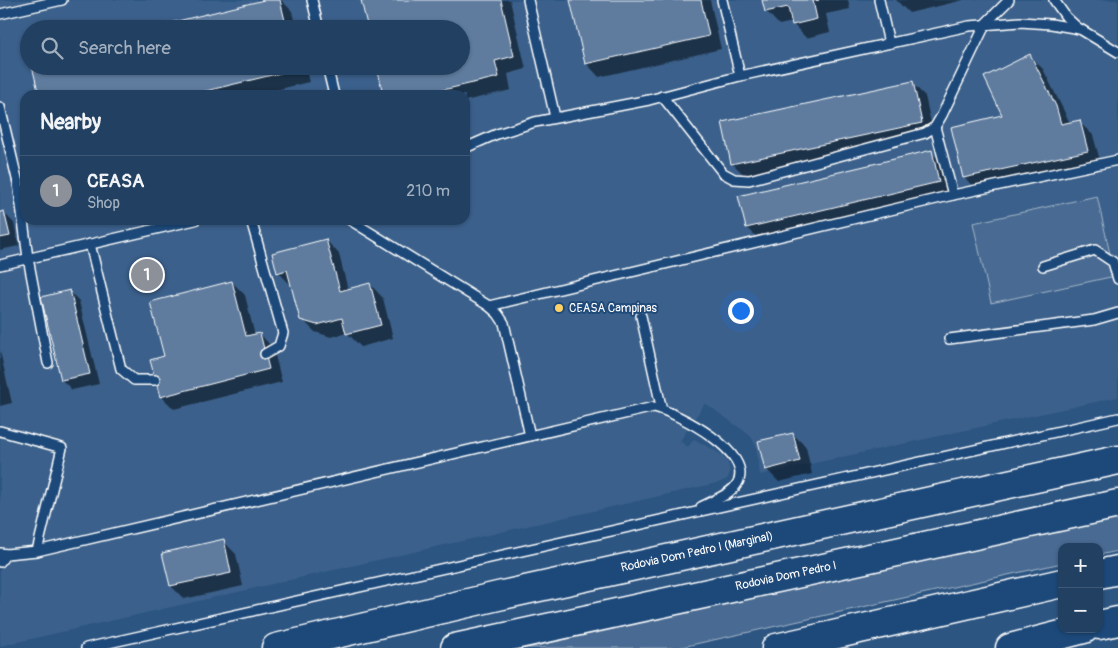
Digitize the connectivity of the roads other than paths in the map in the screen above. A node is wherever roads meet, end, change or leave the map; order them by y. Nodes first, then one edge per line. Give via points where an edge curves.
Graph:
1 (62, 0) edge
2 (312, 0) edge
3 (528, 0) edge
4 (722, 0) edge
5 (879, 0) edge
6 (1009, 0) edge
7 (1054, 0) edge
8 (0, 14) edge
9 (317, 20) edge
10 (986, 24) junction
11 (1080, 29) junction
12 (889, 42) junction
13 (1118, 52) edge
14 (329, 75) edge
15 (740, 76) junction
16 (333, 90) edge
17 (662, 96) junction
18 (0, 107) edge
19 (555, 118) junction
20 (935, 127) junction
21 (470, 146) edge
22 (1118, 160) edge
23 (953, 195) junction
24 (20, 198) edge
25 (24, 225) edge
26 (173, 225) edge
27 (252, 225) edge
28 (358, 225) edge
29 (90, 244) junction
30 (28, 258) junction
31 (0, 265) edge
32 (1043, 266) dead end
33 (1118, 279) edge
34 (489, 306) junction
35 (1118, 313) edge
36 (642, 316) dead end
37 (949, 339) dead end
38 (265, 354) dead end
39 (48, 363) dead end
40 (155, 380) dead end
41 (661, 406) dead end
42 (1118, 418) edge
43 (0, 431) edge
44 (530, 436) junction
45 (1118, 460) edge
46 (1118, 504) edge
47 (690, 512) junction
48 (37, 551) junction
49 (3, 554) edge
50 (0, 562) edge
51 (1118, 570) edge
52 (1103, 573) edge
53 (1058, 584) edge
54 (1118, 621) edge
55 (1103, 625) edge
56 (1068, 633) edge
57 (86, 648) edge
58 (276, 648) edge
59 (455, 648) edge
60 (776, 648) edge
61 (1010, 648) edge

1 - 8 lane
2 - 9 lane
3 - 19 lane
4 - 15 lane
5 - 12 lane
6 - 10 lane
7 - 11 lane
10 - 11 lane via 1020,22
10 - 12 lane
10 - 20 lane
11 - 13 lane
12 - 15 lane
14 - 16 lane
15 - 17 lane
17 - 19 lane
17 - 20 lane via 724,173 734,179 749,180 925,134
18 - 24 lane
19 - 21 lane via 497,134
20 - 23 lane
22 - 23 lane
23 - 34 lane
25 - 30 lane
26 - 29 lane
27 - 38 lane via 283,333 279,346
28 - 34 lane
29 - 30 lane
29 - 40 lane via 121,369 134,380
30 - 31 lane
30 - 39 lane
32 - 33 lane via 1095,250 1113,262
34 - 44 lane via 504,323
35 - 37 lane via 1094,320
36 - 41 lane
42 - 47 lane
43 - 48 lane via 62,448
44 - 47 lane via 654,407 668,411 728,449 740,475 737,485 726,494
44 - 48 lane
45 - 58 highway, Rodovia Dom Pedro I (Marginal)
46 - 59 highway, Rodovia Dom Pedro I
47 - 57 lane
48 - 49 lane
49 - 50 lane
51 - 52 highway
53 - 60 highway
54 - 55 highway
56 - 61 highway

